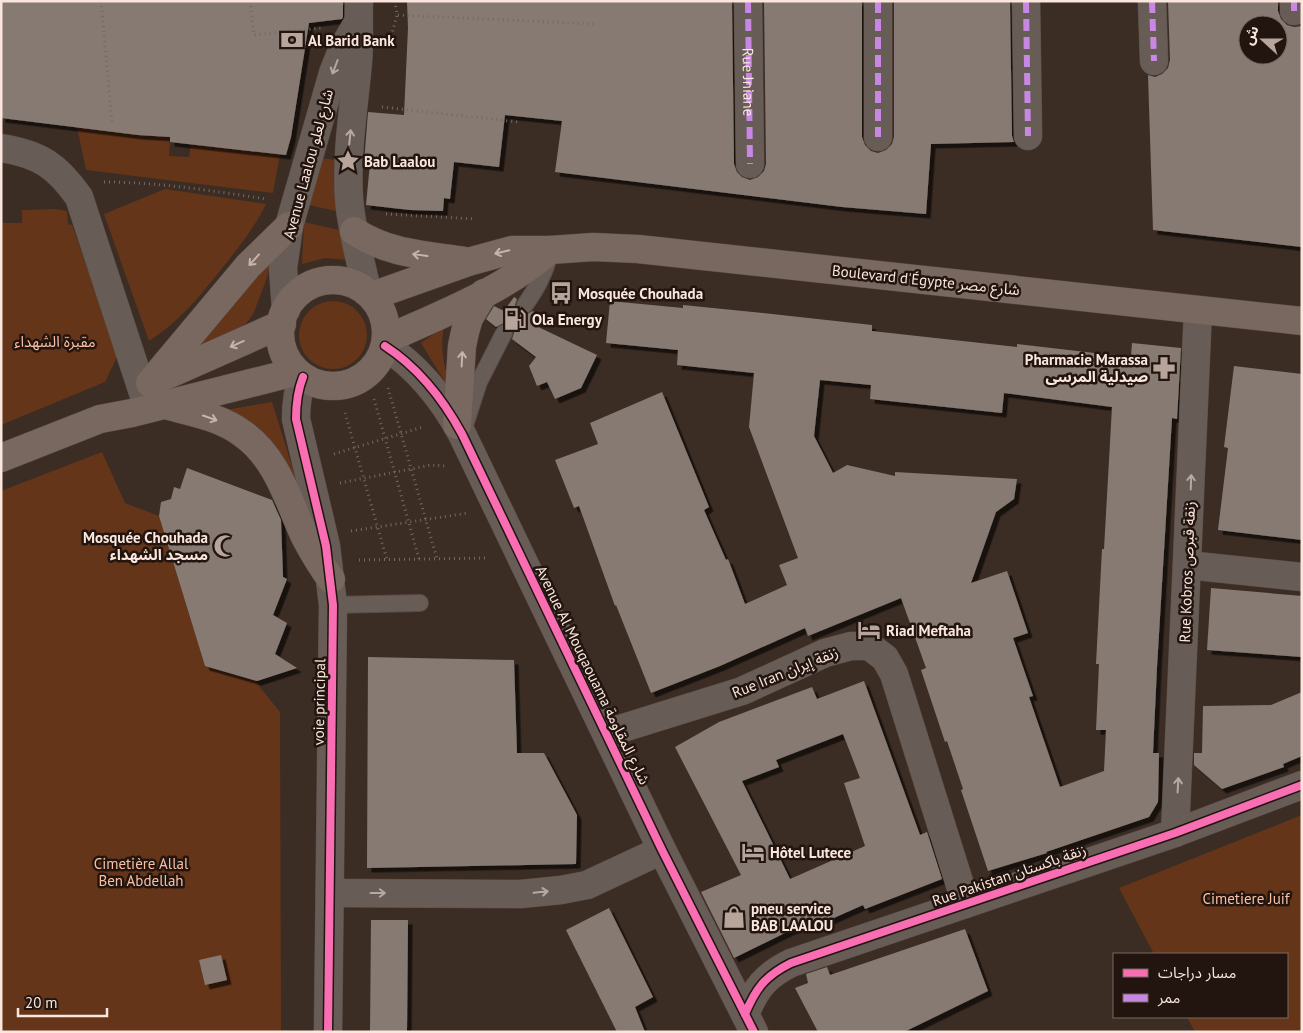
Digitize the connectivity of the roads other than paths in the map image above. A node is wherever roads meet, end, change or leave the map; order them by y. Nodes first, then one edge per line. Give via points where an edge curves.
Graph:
1 (748, 1) edge
2 (878, 1) edge
3 (1026, 1) edge
4 (1152, 1) edge
5 (358, 13) edge
6 (1154, 61) dead end
7 (1028, 136) dead end
8 (878, 137) dead end
9 (1, 148) edge
10 (750, 164) dead end
11 (289, 226) junction
12 (354, 231) junction
13 (550, 250) junction
14 (468, 262) junction
15 (369, 294) junction
16 (484, 294) junction
17 (524, 305) dead end
18 (1198, 310) junction
19 (284, 317) junction
20 (1302, 321) edge
21 (504, 333) dead end
22 (386, 343) junction
23 (299, 374) junction
24 (150, 395) junction
25 (460, 429) junction
26 (1, 458) edge
27 (1187, 565) junction
28 (1302, 577) edge
29 (332, 592) junction
30 (420, 602) dead end
31 (607, 733) junction
32 (1302, 785) edge
33 (1176, 833) junction
34 (662, 850) junction
35 (330, 893) junction
36 (966, 904) junction
37 (750, 1023) edge
38 (328, 1032) edge

1 - 10 street, Rue Jniane
2 - 8 street
3 - 7 street
4 - 6 street
5 -> 11 street, Avenue Laalou شارع لعلو via 333,74
12 -> 5 street, Avenue Laalou شارع لعلو via 348,161 358,56
9 - 24 street via 39,158 55,169 79,197
11 - 19 street, Avenue Laalou شارع لعلو via 283,268
11 -> 24 main road via 248,266
14 -> 12 main road via 393,250
12 - 15 street, Avenue Laalou شارع لعلو
13 -> 14 main road, Boulevard d'Égypte شارع مصر via 512,250
13 - 16 main road via 519,275
13 - 17 lane via 541,280
13 - 18 main road, Boulevard d'Égypte شارع مصر via 630,249
14 - 15 main road, Boulevard d'Égypte شارع مصر
15 - 19 main road via 353,283 338,279 322,280 295,296
15 - 22 main road via 385,315 388,327
16 - 22 main road
25 -> 16 main road via 465,332 469,318
18 - 20 main road, Boulevard d'Égypte شارع مصر
27 -> 18 street, Rue Kobros زنقة قبرص
19 - 23 main road via 280,345 288,364
19 -> 24 main road
21 - 25 lane
22 - 23 main road via 380,360 371,371 345,385 316,384
22 - 25 street, Avenue Al Mouqaouama شارع المقاومة via 422,376
23 - 24 main road
23 - 29 street, voie principal via 296,419 326,546
24 - 26 main road via 100,419
24 -> 29 main road via 228,424 257,445 278,474
25 - 31 street, Avenue Al Mouqaouama شارع المقاومة
27 - 28 street
33 -> 27 street, Rue Kobros زنقة قبرص
29 - 30 lane
29 - 35 street, voie principal
31 - 34 street, Avenue Al Mouqaouama شارع المقاومة
31 - 36 street, Rue Iran زنقة إيران via 742,691 826,653 851,646 869,646 885,658 894,674
32 - 33 street, Rue Pakistan زنقة باكستان
33 - 36 street, Rue Pakistan زنقة باكستان
35 -> 34 street via 521,894 561,890 587,885
34 - 37 street, Avenue Al Mouqaouama شارع المقاومة
35 - 38 street, voie principal
36 - 37 street, Rue Pakistan زنقة باكستان via 775,971 752,998

